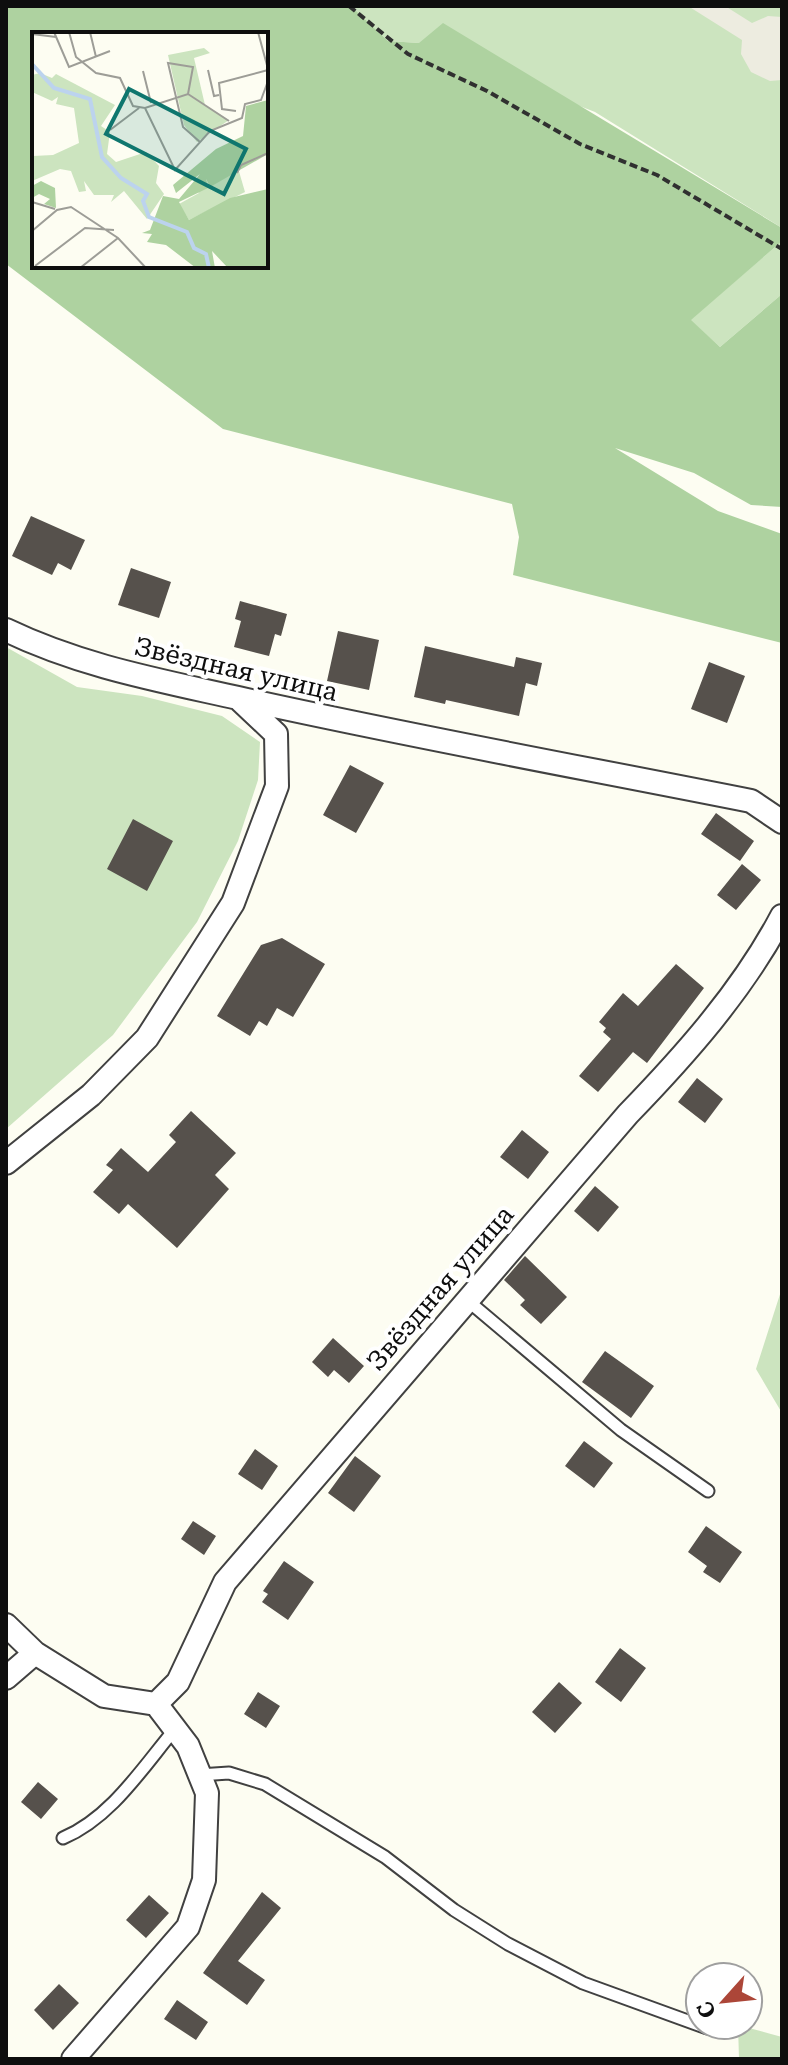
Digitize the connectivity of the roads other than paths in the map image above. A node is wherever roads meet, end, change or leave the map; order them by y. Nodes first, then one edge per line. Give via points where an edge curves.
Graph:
1 (6, 630) edge
2 (239, 698) junction
3 (782, 822) edge
4 (782, 916) edge
5 (6, 1163) edge
6 (467, 1300) junction
7 (708, 1491) dead end
8 (6, 1625) edge
9 (35, 1653) junction
10 (6, 1678) edge
11 (156, 1704) junction
12 (175, 1729) junction
13 (199, 1775) junction
14 (63, 1838) dead end
15 (684, 2020) edge
16 (73, 2059) edge

1 - 2 street, Звёздная улица via 78,661
2 - 3 street, Звёздная улица via 751,801
2 - 5 street via 276,734 277,786 233,903 147,1038 91,1095
4 - 6 street, Звёздная улица via 742,982 680,1060
6 - 7 lane via 621,1430
6 - 11 street, Звёздная улица via 225,1582 178,1682
8 - 9 street
9 - 10 street
9 - 11 street via 104,1696
11 - 12 street
12 - 13 street
12 - 14 lane via 131,1784 76,1833
13 - 15 lane via 229,1773 265,1784 385,1857 508,1944 583,1983
13 - 16 street via 207,1793 204,1880 188,1927

